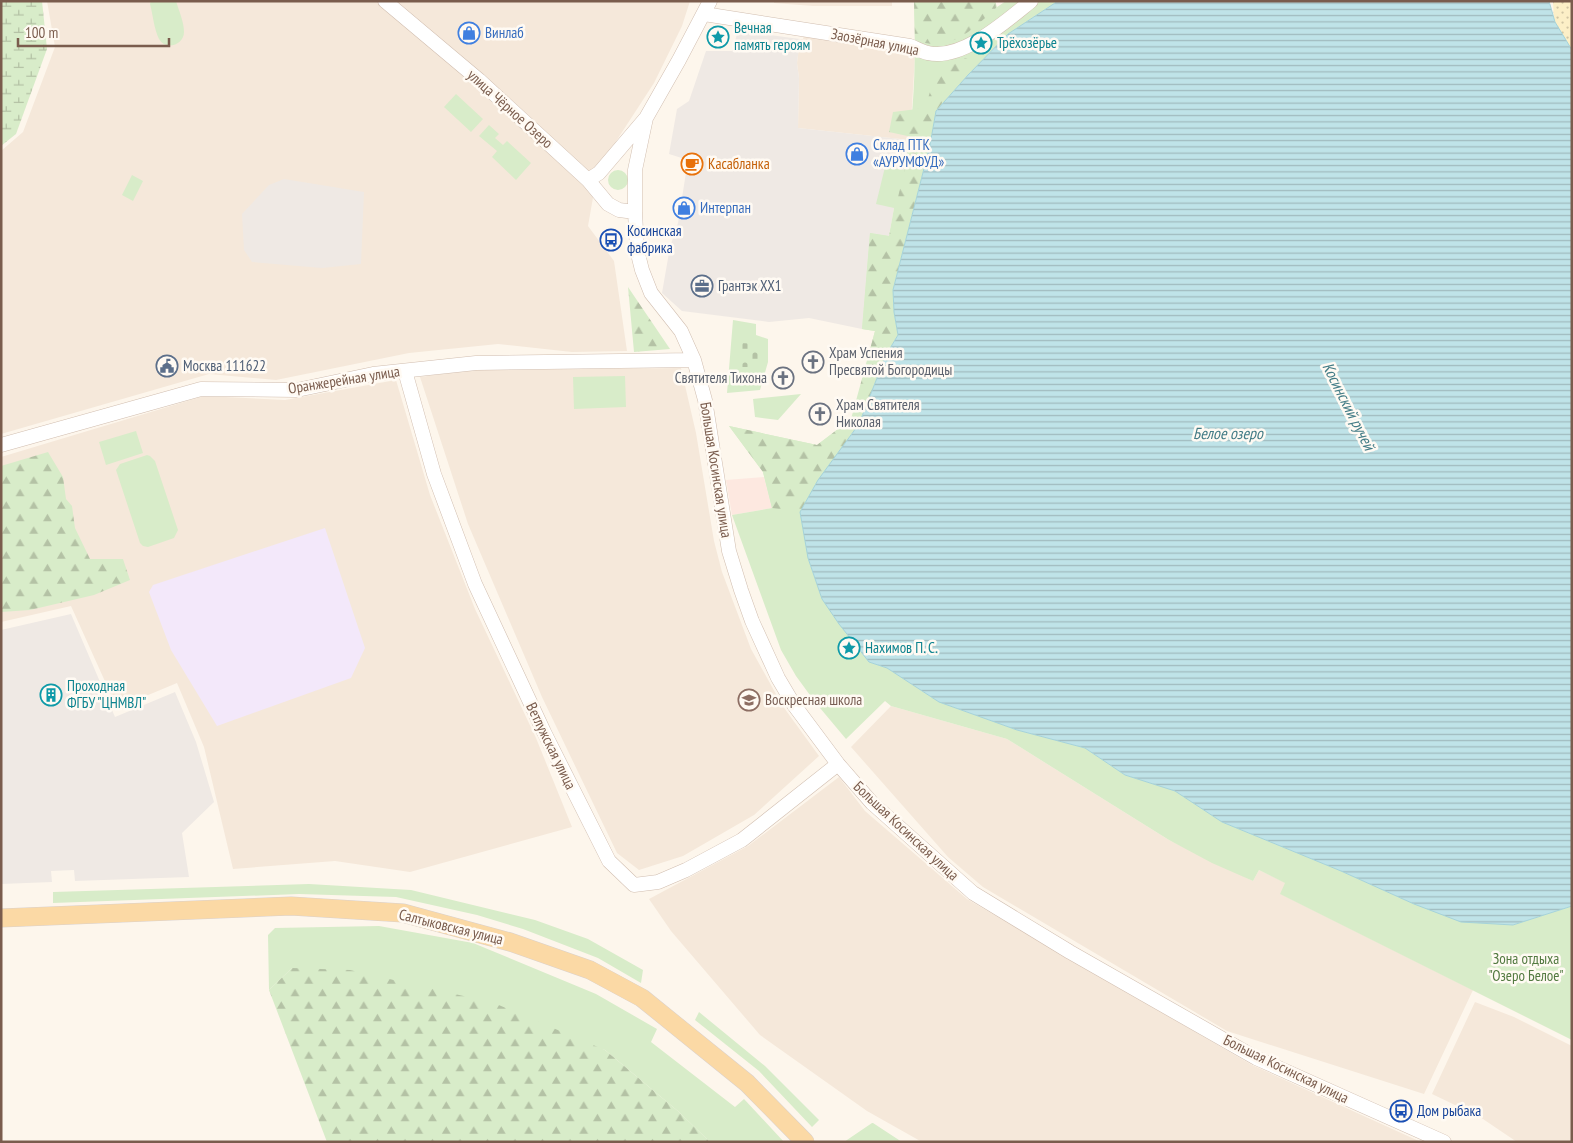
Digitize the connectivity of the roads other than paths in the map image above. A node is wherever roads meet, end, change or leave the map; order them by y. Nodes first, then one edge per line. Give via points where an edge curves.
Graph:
1 (385, 1) edge
2 (710, 1) edge
3 (1031, 1) edge
4 (704, 14) junction
5 (646, 118) junction
6 (611, 158) junction
7 (635, 170) junction
8 (588, 180) junction
9 (635, 212) junction
10 (694, 360) junction
11 (406, 370) junction
12 (1, 445) edge
13 (838, 764) junction
14 (1, 918) edge
15 (805, 1142) edge
16 (1444, 1142) edge

1 - 8 street, улица Чёрное Озеро via 479,80
2 - 4 street, Большая Косинская улица
3 - 4 street, Заозёрная улица via 974,44 937,54 910,46
4 - 5 street, Большая Косинская улица
5 - 6 street
5 - 7 street, Большая Косинская улица
6 - 7 street via 630,159
6 - 8 street via 599,173
7 - 9 street, Большая Косинская улица
8 - 9 street, улица Чёрное Озеро via 608,204 619,210
9 - 10 street, Большая Косинская улица via 637,250 650,293 681,331
10 - 11 street, Оранжерейная улица via 476,363
10 - 13 street, Большая Косинская улица via 705,400 729,551 741,590 778,678 794,706
11 - 12 street, Оранжерейная улица via 297,390 201,389
11 - 13 street, Ветлужская улица via 434,474 476,584 544,732 609,861 634,885 658,882 742,840
13 - 16 street, Большая Косинская улица via 872,803 973,893 1256,1058
14 - 15 main road, Салтыковская улица via 291,906 403,913 510,942 590,970 642,998 747,1083

